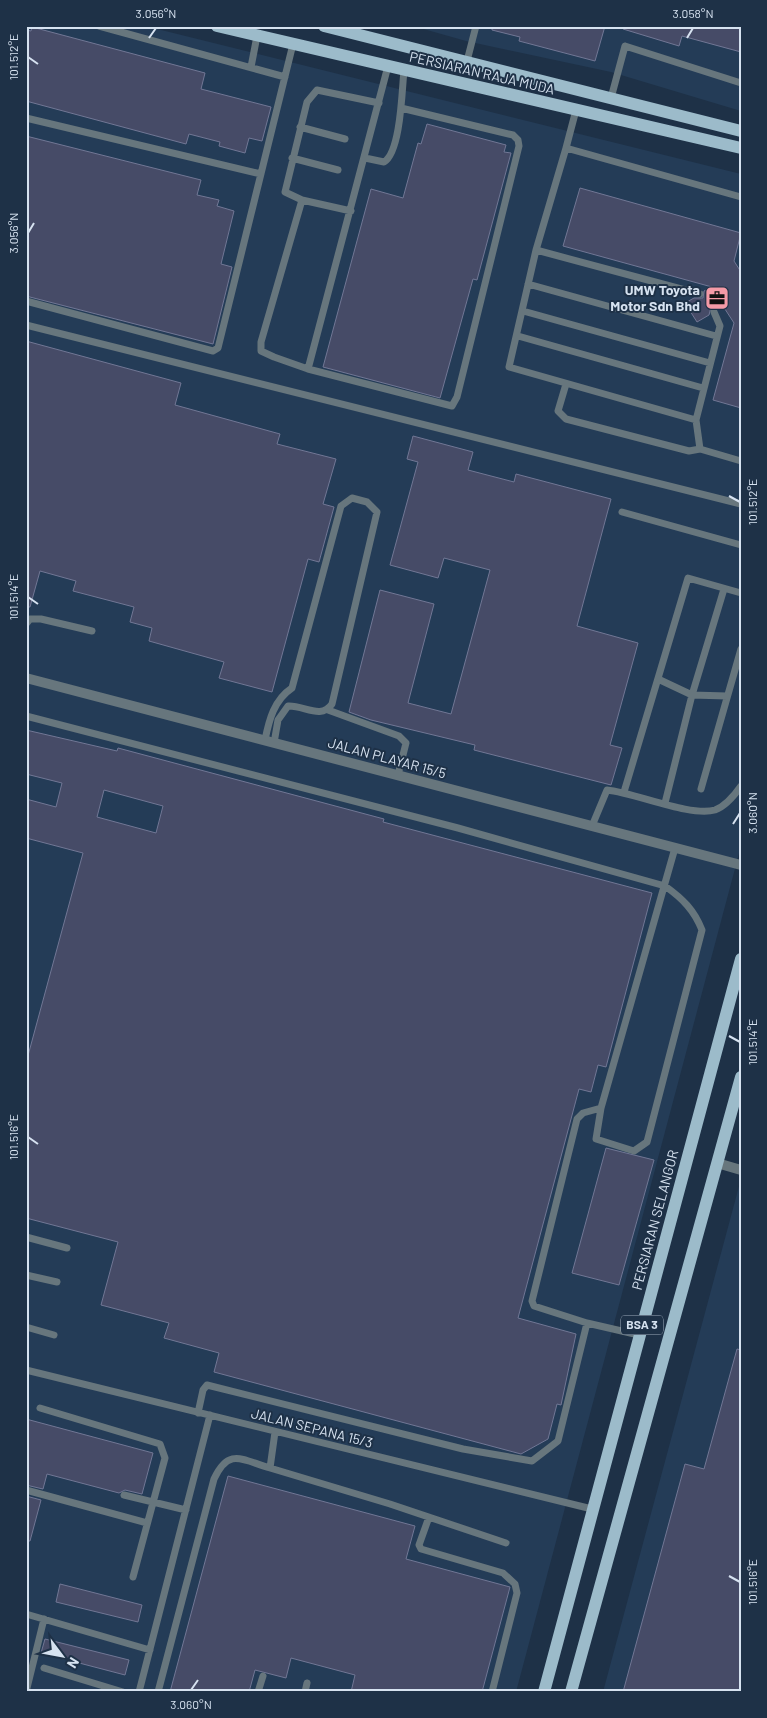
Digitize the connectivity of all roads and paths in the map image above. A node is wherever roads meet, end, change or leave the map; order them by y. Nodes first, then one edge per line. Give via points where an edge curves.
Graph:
1 (99, 26) edge
2 (217, 26) edge
3 (324, 26) edge
4 (476, 26) edge
5 (257, 36) junction
6 (293, 44) junction
7 (467, 61) junction
8 (388, 66) junction
9 (251, 67) junction
10 (404, 70) junction
11 (285, 76) junction
12 (741, 83) edge
13 (611, 98) junction
14 (379, 103) junction
15 (401, 108) junction
16 (576, 110) junction
17 (26, 118) edge
18 (300, 127) junction
19 (741, 131) edge
20 (344, 138) dead end
21 (566, 148) junction
22 (741, 148) edge
23 (292, 158) junction
24 (365, 158) junction
25 (338, 170) dead end
26 (261, 174) junction
27 (741, 196) edge
28 (302, 200) junction
29 (350, 211) junction
30 (536, 250) junction
31 (528, 284) junction
32 (700, 294) dead end
33 (26, 301) edge
34 (522, 311) junction
35 (714, 312) dead end
36 (26, 325) edge
37 (518, 336) junction
38 (716, 336) junction
39 (710, 363) junction
40 (308, 369) junction
41 (566, 384) junction
42 (704, 388) junction
43 (696, 420) junction
44 (700, 449) junction
45 (741, 461) edge
46 (741, 504) edge
47 (622, 512) dead end
48 (741, 545) edge
49 (724, 589) junction
50 (741, 593) edge
51 (26, 624) edge
52 (92, 631) dead end
53 (741, 650) edge
54 (26, 678) edge
55 (658, 679) junction
56 (692, 695) junction
57 (727, 696) junction
58 (328, 710) junction
59 (26, 716) edge
60 (269, 742) junction
61 (398, 776) junction
62 (741, 786) edge
63 (700, 789) dead end
64 (624, 792) junction
65 (665, 803) junction
66 (592, 826) junction
67 (676, 848) junction
68 (741, 865) edge
69 (665, 886) junction
70 (741, 959) edge
71 (741, 1077) edge
72 (601, 1108) junction
73 (718, 1163) junction
74 (741, 1170) edge
75 (26, 1237) edge
76 (67, 1248) dead end
77 (26, 1275) edge
78 (57, 1282) dead end
79 (587, 1323) junction
80 (26, 1327) edge
81 (54, 1335) dead end
82 (639, 1335) junction
83 (26, 1370) edge
84 (40, 1408) dead end
85 (198, 1413) junction
86 (210, 1416) junction
87 (276, 1432) junction
88 (270, 1468) junction
89 (26, 1490) edge
90 (124, 1495) dead end
91 (153, 1502) junction
92 (592, 1509) junction
93 (186, 1510) junction
94 (429, 1517) junction
95 (147, 1523) junction
96 (506, 1543) dead end
97 (133, 1577) dead end
98 (26, 1614) edge
99 (44, 1619) junction
100 (150, 1650) junction
101 (44, 1668) dead end
102 (262, 1676) dead end
103 (307, 1683) dead end
104 (26, 1692) edge
105 (123, 1692) edge
106 (139, 1692) edge
107 (158, 1692) edge
108 (258, 1692) edge
109 (305, 1692) edge
110 (492, 1692) edge
111 (544, 1692) edge
112 (572, 1692) edge

1 - 9 lane
2 - 5 main road, PERSIARAN RAJA MUDA
3 - 7 main road, PERSIARAN RAJA MUDA
4 - 7 lane
5 - 6 main road, PERSIARAN RAJA MUDA
5 - 9 lane
6 - 8 main road, PERSIARAN RAJA MUDA
6 - 11 lane
7 - 13 main road, PERSIARAN RAJA MUDA
8 - 10 main road, PERSIARAN RAJA MUDA
8 - 14 lane
9 - 11 lane
10 - 15 lane
10 - 16 main road, PERSIARAN RAJA MUDA
11 - 26 lane
12 - 13 lane via 625,46
13 - 19 main road, PERSIARAN RAJA MUDA
14 - 18 lane via 317,90 307,102
14 - 24 lane
15 - 24 lane via 388,159 384,162
15 - 40 lane via 513,135 518,140 457,397 452,406 448,406
16 - 21 lane
16 - 22 main road, PERSIARAN RAJA MUDA
17 - 26 lane
18 - 20 lane
18 - 23 lane
21 - 27 lane
21 - 30 lane
23 - 25 lane
23 - 28 lane via 285,192
24 - 29 lane
26 - 33 lane via 220,343 215,350
28 - 29 lane
28 - 40 lane via 261,351
29 - 40 lane
30 - 31 lane
30 - 32 lane
31 - 34 lane
31 - 38 lane
34 - 37 lane
34 - 39 lane
35 - 38 lane via 720,326
36 - 46 lane
37 - 41 lane via 509,367
37 - 42 lane
38 - 39 lane
39 - 42 lane
41 - 43 lane
41 - 44 lane via 558,411 566,419 689,451
42 - 43 lane
43 - 44 lane
44 - 45 lane
47 - 48 lane
49 - 50 lane
49 - 55 lane via 688,578
49 - 56 lane
51 - 52 lane via 30,619 41,619
53 - 57 lane
54 - 60 street, JALAN PLAYAR 15/5
55 - 56 lane
55 - 64 lane
56 - 57 lane
56 - 65 lane
57 - 63 lane
58 - 60 lane via 319,713 288,706
58 - 60 lane via 354,617 377,512 367,502 352,498 341,506 292,688 269,717
58 - 61 lane via 400,736 406,743
59 - 69 lane via 458,828
60 - 61 street, JALAN PLAYAR 15/5
61 - 66 street, JALAN PLAYAR 15/5
62 - 65 lane via 732,799 716,810 698,812
64 - 65 lane
64 - 66 lane via 607,790
66 - 67 street, JALAN PLAYAR 15/5
67 - 68 street, JALAN PLAYAR 15/5
67 - 69 lane
69 - 72 lane
69 - 72 lane via 684,900 702,930 647,1142 634,1150 596,1139
70 - 82 main road, PERSIARAN SELANGOR / BSA 3
71 - 73 main road, BSA 3
72 - 79 lane via 583,1113 577,1119 532,1301 534,1306
73 - 74 street
73 - 112 main road, BSA 3
75 - 76 lane
77 - 78 lane
79 - 82 lane
79 - 85 lane via 558,1442 532,1461 463,1449 207,1385
80 - 81 lane
82 - 92 main road, PERSIARAN SELANGOR / BSA 3
83 - 85 lane, JALAN SEPANA 15/3
84 - 91 lane via 160,1444 165,1458
85 - 86 lane, JALAN SEPANA 15/3
86 - 87 lane, JALAN SEPANA 15/3
86 - 93 lane
87 - 88 lane
87 - 92 lane, JALAN SEPANA 15/3
88 - 94 lane
88 - 107 lane via 234,1457 221,1465 214,1479
89 - 95 lane
90 - 91 lane
91 - 93 lane
91 - 95 lane
92 - 111 main road, PERSIARAN SELANGOR / BSA 3
93 - 100 lane
94 - 96 lane
94 - 110 lane via 421,1549 503,1573 515,1584 517,1593
95 - 97 lane
98 - 99 lane
99 - 100 lane
99 - 104 lane
100 - 106 lane
101 - 105 lane
102 - 108 lane
103 - 109 lane

